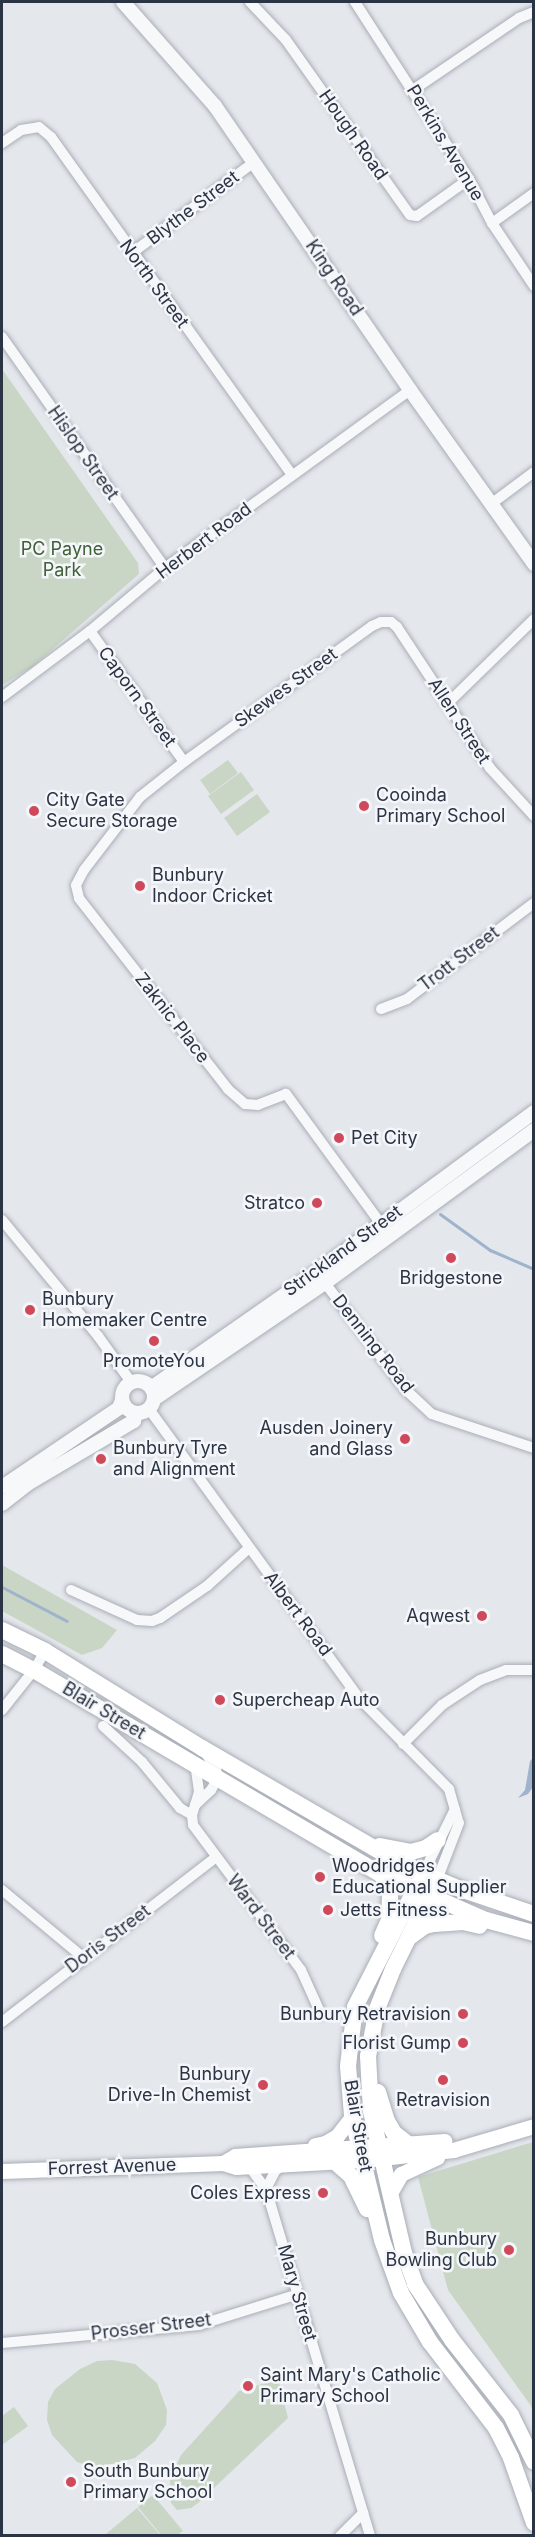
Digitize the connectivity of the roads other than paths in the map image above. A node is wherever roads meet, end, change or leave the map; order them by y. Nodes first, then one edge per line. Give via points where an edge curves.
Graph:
1 (123, 2) edge
2 (250, 2) edge
3 (355, 2) edge
4 (534, 12) edge
5 (413, 90) junction
6 (2, 142) edge
7 (254, 162) junction
8 (469, 178) junction
9 (534, 193) edge
10 (492, 223) junction
11 (132, 254) junction
12 (534, 286) edge
13 (2, 337) edge
14 (410, 390) junction
15 (534, 472) edge
16 (292, 475) junction
17 (491, 504) junction
18 (534, 564) edge
19 (165, 568) junction
20 (534, 619) edge
21 (391, 622) joint
22 (90, 631) junction
23 (2, 697) edge
24 (448, 703) junction
25 (184, 762) junction
26 (534, 816) edge
27 (534, 903) edge
28 (381, 1009) dead end
29 (534, 1112) edge
30 (534, 1130) edge
31 (2, 1220) edge
32 (384, 1230) junction
33 (321, 1277) junction
34 (131, 1382) junction
35 (122, 1400) junction
36 (147, 1402) junction
37 (534, 1448) edge
38 (2, 1487) edge
39 (2, 1504) edge
40 (249, 1548) junction
41 (71, 1590) dead end
42 (2, 1630) edge
43 (45, 1651) junction
44 (2, 1654) edge
45 (34, 1670) junction
46 (534, 1670) edge
47 (2, 1710) edge
48 (103, 1726) dead end
49 (403, 1744) junction
50 (202, 1748) junction
51 (190, 1762) junction
52 (218, 1778) junction
53 (455, 1809) junction
54 (193, 1815) junction
55 (438, 1840) junction
56 (367, 1844) junction
57 (216, 1857) junction
58 (381, 1874) junction
59 (430, 1877) junction
60 (2, 1890) edge
61 (422, 1893) junction
62 (534, 1914) edge
63 (534, 1933) edge
64 (410, 1937) junction
65 (534, 1940) edge
66 (84, 1958) junction
67 (355, 2007) junction
68 (321, 2014) dead end
69 (2, 2022) edge
70 (368, 2076) junction
71 (352, 2117) junction
72 (534, 2126) edge
73 (498, 2136) junction
74 (408, 2144) junction
75 (453, 2150) junction
76 (298, 2152) junction
77 (380, 2152) junction
78 (362, 2154) junction
79 (335, 2162) junction
80 (223, 2163) junction
81 (283, 2165) junction
82 (249, 2166) junction
83 (2, 2171) edge
84 (266, 2189) junction
85 (390, 2193) junction
86 (376, 2218) junction
87 (297, 2294) junction
88 (2, 2343) edge
89 (534, 2462) edge
90 (363, 2513) junction
91 (534, 2523) edge
92 (340, 2535) edge
93 (370, 2535) edge

1 - 7 street, King Road via 215,106
2 - 8 street, Hough Road via 286,40 410,215 417,216
3 - 5 street, Perkins Avenue
4 - 5 street via 519,18
5 - 8 street, Perkins Avenue
6 - 11 street, North Street via 21,130 39,127 51,138
7 - 11 street, Blythe Street
7 - 14 street, King Road
8 - 10 street, Perkins Avenue
9 - 10 street
10 - 12 street, Perkins Avenue
11 - 16 street, North Street
13 - 19 street, Hislop Street
14 - 16 street, Herbert Road
14 - 17 street, King Road
15 - 17 street
16 - 19 street, Herbert Road
17 - 18 street, King Road
19 - 22 street, Herbert Road
20 - 24 street
21 - 24 street, Allen Street
21 - 25 street, Skewes Street via 372,626
22 - 23 street, Herbert Road
22 - 25 street, Caporn Street
24 - 26 street, Allen Street via 490,768
25 - 32 street, Zaknic Place via 140,797 121,821 84,870 76,885 79,898 228,1089 245,1104 258,1105 286,1094
27 - 28 street, Trott Street via 407,999
29 - 32 street, Strickland Street
30 - 32 street, Strickland Street
31 - 34 street
32 - 33 street, Strickland Street
33 - 36 street, Strickland Street
33 - 37 street, Denning Road via 406,1390 432,1413
34 - 35 street via 124,1388
34 - 36 street via 142,1382
35 - 36 street via 128,1410
35 - 38 street via 119,1408
36 - 39 street, Strickland Street via 134,1421 29,1483
36 - 40 street, Albert Road
40 - 41 street via 207,1586 152,1621 137,1620
40 - 49 street, Albert Road via 359,1698
42 - 43 main road, Blair Street
43 - 45 street
43 - 50 main road, Blair Street
44 - 45 main road, Blair Street
45 - 47 street
45 - 51 main road, Blair Street
46 - 49 street via 506,1670 480,1680 440,1708
48 - 54 street, Ward Street via 142,1762 180,1808
49 - 53 street, Albert Road via 444,1782
50 - 52 street
50 - 56 main road, Blair Street
51 - 52 main road, Blair Street
51 - 54 street via 196,1770 199,1792
52 - 54 street
52 - 58 main road, Blair Street
53 - 55 street, Albert Road
53 - 59 street, Albert Road via 459,1823
54 - 57 street, Ward Street
55 - 56 main road via 411,1852
55 - 59 street, Albert Road
56 - 59 main road, Blair Street
57 - 66 street, Doris Street
57 - 68 street, Ward Street via 301,1970
58 - 61 main road, Blair Street
58 - 67 main road via 389,1887 389,1920
59 - 61 main road, Albert Road
59 - 62 main road, Blair Street
60 - 66 street
61 - 63 main road via 486,1920
61 - 64 main road, Blair Street
61 - 67 main road, Blair Street
64 - 65 main road via 425,1926 463,1922
64 - 70 main road, Blair Street via 377,2009
66 - 69 street, Doris Street
67 - 71 main road, Blair Street via 348,2066
70 - 74 main road via 377,2088 394,2133
70 - 77 main road, Blair Street
71 - 76 main road via 331,2140
71 - 78 main road, Blair Street
72 - 73 main road, Forrest Avenue
73 - 74 main road, Forrest Avenue
73 - 75 main road, Forrest Avenue
74 - 77 main road, Forrest Avenue
75 - 77 main road, Forrest Avenue
75 - 85 main road via 401,2174
76 - 78 main road, Forrest Avenue
76 - 80 main road, Forrest Avenue via 237,2156
77 - 78 main road, Forrest Avenue
77 - 85 main road, Blair Street
78 - 79 main road, Forrest Avenue
78 - 86 main road, Blair Street
79 - 81 main road, Forrest Avenue
79 - 86 main road via 351,2176 363,2206
80 - 82 main road, Forrest Avenue
80 - 83 main road, Forrest Avenue
81 - 82 main road, Forrest Avenue
81 - 84 street via 275,2171
82 - 84 street, Mary Street
84 - 87 street, Mary Street
85 - 89 main road, Blair Street via 415,2284 452,2340 511,2415
86 - 91 main road, Blair Street via 401,2293 430,2342 496,2428
87 - 88 street, Prosser Street via 199,2325
87 - 90 street, Mary Street
90 - 92 street
90 - 93 street, Mary Street

